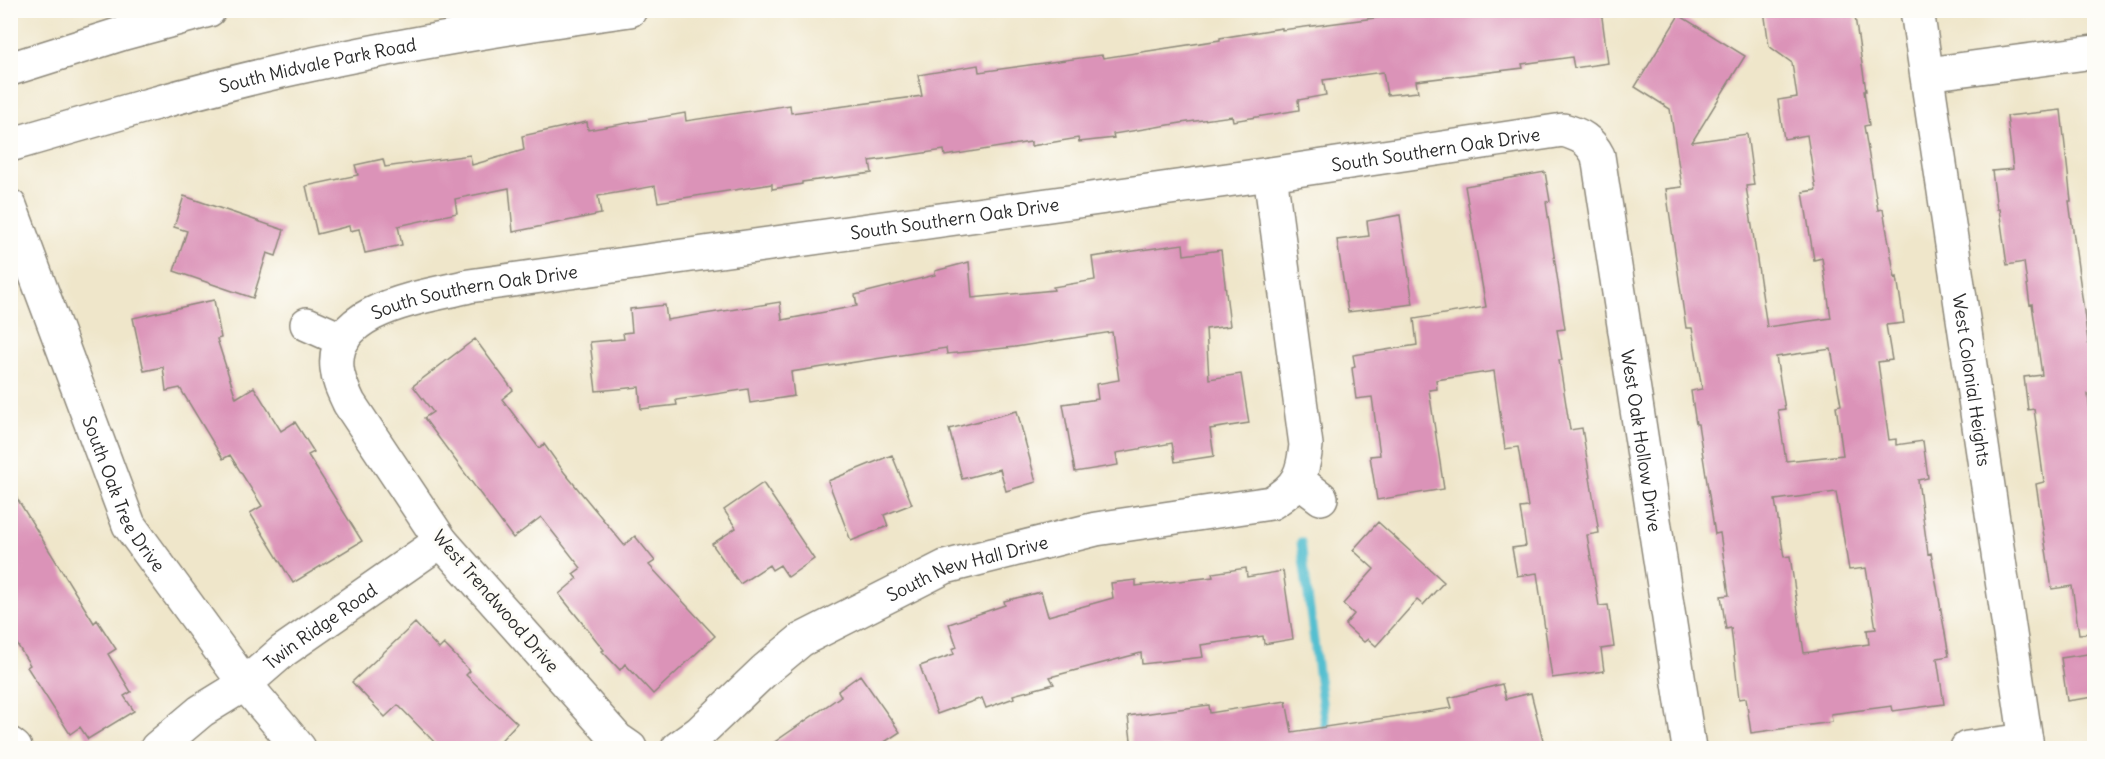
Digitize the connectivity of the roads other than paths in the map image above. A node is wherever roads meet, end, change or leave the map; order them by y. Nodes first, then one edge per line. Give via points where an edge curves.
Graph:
1 (209, 10) edge
2 (630, 10) edge
3 (1917, 10) edge
4 (2094, 52) edge
5 (10, 69) edge
6 (1927, 74) junction
7 (1591, 128) joint
8 (10, 145) edge
9 (1270, 174) junction
10 (10, 206) edge
11 (307, 324) dead end
12 (342, 343) junction
13 (441, 541) junction
14 (245, 684) junction
15 (10, 744) edge
16 (2026, 744) edge
17 (15, 748) edge
18 (157, 748) edge
19 (299, 748) edge
20 (630, 748) edge
21 (678, 748) edge
22 (1689, 748) edge
23 (1967, 748) edge

1 - 5 street
2 - 8 street, South Midvale Park Road via 337,59
3 - 6 street, West Colonial Heights
4 - 6 street
6 - 16 street, West Colonial Heights
7 - 9 street, South Southern Oak Drive
7 - 22 street, West Oak Hollow Drive via 1602,174
9 - 12 street, South Southern Oak Drive via 469,285 381,308 359,321
9 - 21 street, South New Hall Drive via 1305,426 1304,468 1309,489 1285,494 1271,503 1096,530 945,567 801,640
10 - 14 street, South Oak Tree Drive via 129,525
11 - 12 street
12 - 13 street, West Trendwood Drive via 337,355 341,386
13 - 14 street, Twin Ridge Road via 283,651
13 - 20 street, West Trendwood Drive via 617,739
14 - 18 street, Twin Ridge Road via 201,711
14 - 19 street, South Oak Tree Drive
15 - 17 street
16 - 23 street

